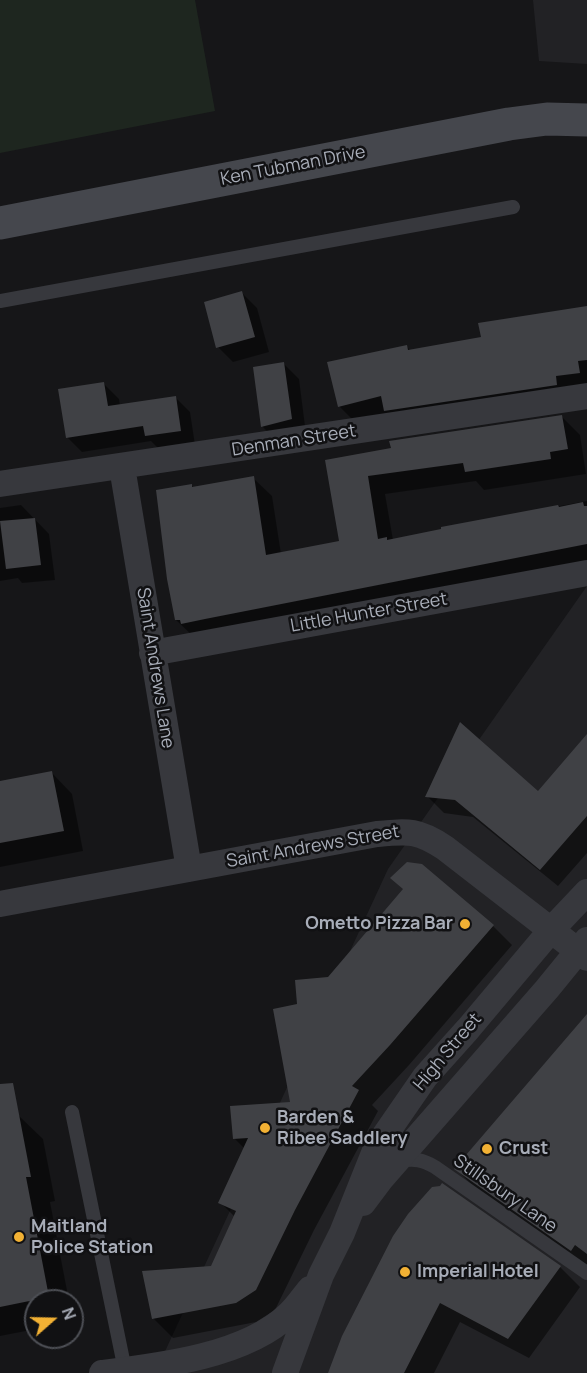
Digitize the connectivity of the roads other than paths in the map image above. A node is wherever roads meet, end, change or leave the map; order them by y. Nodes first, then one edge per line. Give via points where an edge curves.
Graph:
1 (587, 120) edge
2 (513, 207) dead end
3 (0, 223) edge
4 (0, 301) edge
5 (587, 396) edge
6 (122, 467) junction
7 (0, 484) edge
8 (587, 573) edge
9 (152, 653) junction
10 (189, 869) junction
11 (587, 892) edge
12 (0, 904) edge
13 (552, 929) junction
14 (584, 950) edge
15 (72, 1112) dead end
16 (396, 1161) junction
17 (342, 1233) junction
18 (587, 1273) edge
19 (321, 1275) junction
20 (124, 1370) edge
21 (184, 1373) edge
22 (285, 1373) edge

1 - 3 main road, Ken Tubman Drive via 547,119 509,124
2 - 4 lane
5 - 6 street, Denman Street
6 - 7 street, Denman Street
6 - 9 street, Saint Andrews Lane
8 - 9 street, Little Hunter Street
9 - 10 street, Saint Andrews Lane
10 - 12 street, Saint Andrews Street
10 - 13 street, Saint Andrews Street via 408,831 427,836 446,848
11 - 13 street, High Street
13 - 14 street, Saint Andrews Street
13 - 17 street, High Street via 425,1077 397,1116 376,1148
14 - 16 street, High Street
15 - 20 lane
16 - 17 street, High Street
16 - 18 lane, Stillsbury Lane via 426,1161
17 - 19 street, High Street
19 - 20 street via 289,1314 251,1340 206,1354
19 - 22 street, High Street
20 - 21 street

